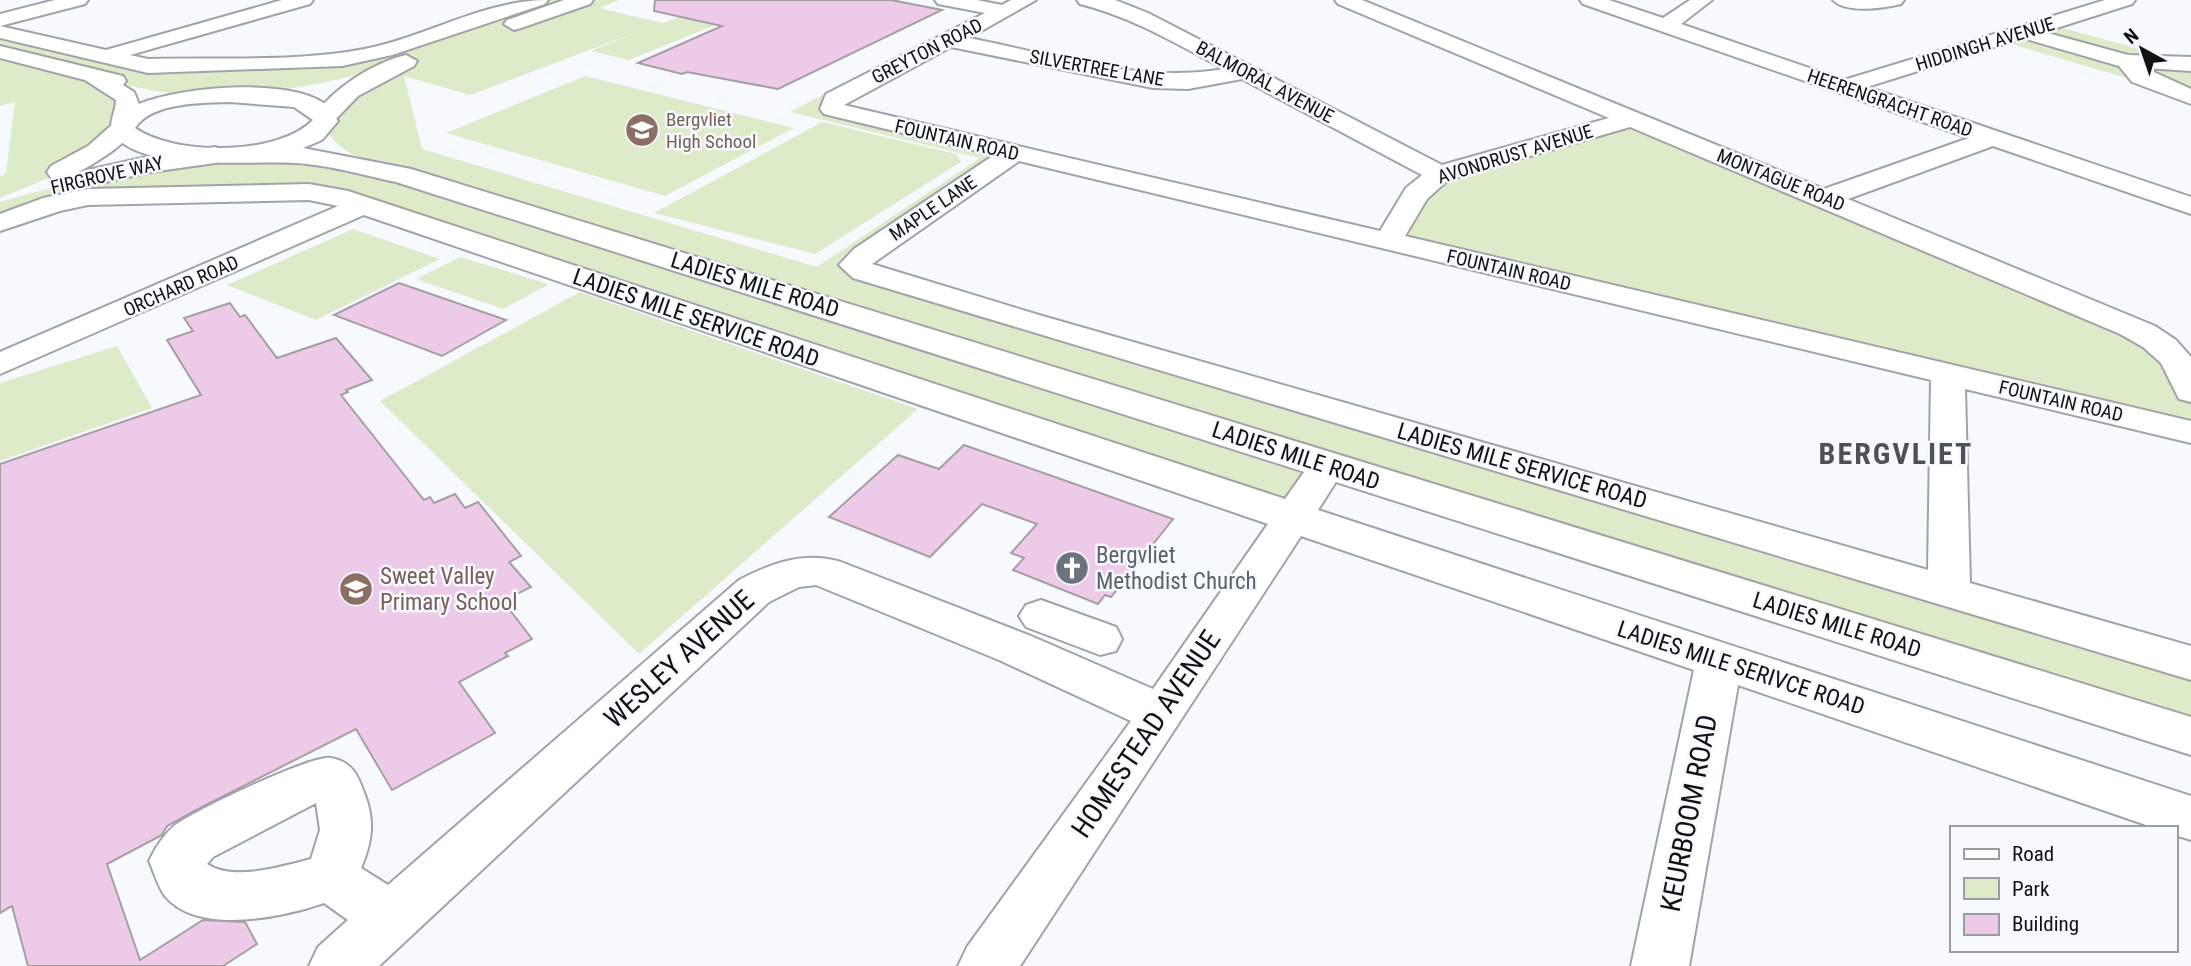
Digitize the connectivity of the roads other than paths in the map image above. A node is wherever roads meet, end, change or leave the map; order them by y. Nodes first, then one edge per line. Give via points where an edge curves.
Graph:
1 (78, 0) edge
2 (303, 0) edge
3 (538, 0) edge
4 (583, 0) edge
5 (945, 0) edge
6 (1026, 0) edge
7 (1087, 0) edge
8 (1345, 0) edge
9 (1590, 0) edge
10 (1702, 0) edge
11 (1843, 0) edge
12 (1894, 0) edge
13 (2125, 0) edge
14 (1004, 11) junction
15 (0, 20) edge
16 (1666, 26) junction
17 (0, 32) edge
18 (2023, 32) junction
19 (949, 40) junction
20 (0, 52) edge
21 (106, 56) junction
22 (414, 58) junction
23 (2127, 61) junction
24 (2191, 64) edge
25 (1245, 72) junction
26 (92, 75) junction
27 (1844, 87) junction
28 (214, 94) junction
29 (239, 94) junction
30 (2191, 97) edge
31 (831, 104) joint
32 (1631, 118) junction
33 (325, 121) junction
34 (123, 126) junction
35 (1992, 138) junction
36 (246, 153) junction
37 (1013, 154) junction
38 (215, 155) junction
39 (1439, 174) junction
40 (402, 175) junction
41 (1825, 198) junction
42 (0, 200) edge
43 (361, 206) junction
44 (2191, 206) edge
45 (0, 223) edge
46 (1388, 241) junction
47 (854, 265) joint
48 (0, 364) edge
49 (1948, 374) junction
50 (2191, 392) edge
51 (2191, 432) edge
52 (1327, 466) junction
53 (1292, 519) junction
54 (1949, 591) junction
55 (1041, 616) dead end
56 (1100, 639) dead end
57 (1719, 661) junction
58 (2191, 663) edge
59 (1162, 714) junction
60 (2191, 736) edge
61 (2191, 818) edge
62 (330, 877) dead end
63 (390, 918) junction
64 (338, 966) edge
65 (987, 966) edge
66 (1660, 966) edge

1 - 15 street
2 - 21 street
3 - 21 street via 342,60 148,66
4 - 22 street
5 - 14 street
6 - 14 street, GREYTON ROAD
7 - 25 street, BALMORAL AVENUE via 1126,10
8 - 32 street, MONTAGUE ROAD
9 - 16 street, HEERENGRACHT ROAD
10 - 16 street
11 - 12 street
13 - 18 street, HIDDINGH AVENUE
14 - 19 street, GREYTON ROAD
16 - 27 street, HEERENGRACHT ROAD
17 - 21 street
18 - 23 street
18 - 27 street, HIDDINGH AVENUE
19 - 25 street, SILVERTREE LANE via 1161,82
19 - 31 street, GREYTON ROAD
20 - 26 street
22 - 29 street via 331,81
22 - 33 street via 357,86 343,96
23 - 24 street
23 - 30 street via 2140,77
25 - 39 street, BALMORAL AVENUE
26 - 28 street via 159,91
26 - 34 street via 126,97 129,103
27 - 35 street, HEERENGRACHT ROAD
28 - 29 street
28 - 34 street, FIRGROVE WAY via 156,105 134,114
29 - 33 street, LADIES MILE ROAD via 288,99 313,108
31 - 37 street, FOUNTAIN ROAD via 839,113
32 - 39 street, AVONDRUST AVENUE
32 - 41 street, MONTAGUE ROAD
33 - 36 street via 298,141
33 - 40 street, LADIES MILE ROAD via 339,146
34 - 38 street via 133,139 153,147
34 - 42 street, FIRGROVE WAY via 85,159
35 - 41 street
35 - 44 street, HEERENGRACHT ROAD
36 - 38 street
36 - 40 street, LADIES MILE ROAD via 319,157
37 - 46 street, FOUNTAIN ROAD
37 - 47 street, MAPLE LANE
38 - 42 street, FIRGROVE WAY via 118,170
39 - 46 street, AVONDRUST AVENUE via 1416,194
40 - 52 street, LADIES MILE ROAD
41 - 50 street, MONTAGUE ROAD via 2148,335 2169,349
43 - 45 street, LADIES MILE SERVICE ROAD via 309,192 88,197
43 - 48 street, ORCHARD ROAD
43 - 53 street, LADIES MILE SERVICE ROAD
46 - 49 street, FOUNTAIN ROAD
47 - 54 street, LADIES MILE SERVICE ROAD via 864,272 1028,322
49 - 51 street, FOUNTAIN ROAD
49 - 54 street
52 - 53 street, HOMESTEAD AVENUE
52 - 60 street, LADIES MILE ROAD
53 - 57 street, LADIES MILE SERIVCE ROAD
53 - 59 street, HOMESTEAD AVENUE
54 - 58 street, LADIES MILE SERVICE ROAD
55 - 56 street
57 - 61 street, LADIES MILE SERIVCE ROAD
57 - 66 street, KEURBOOM ROAD
59 - 63 street, WESLEY AVENUE via 1015,648 826,572 799,571 754,591
59 - 65 street, HOMESTEAD AVENUE
62 - 63 street
63 - 64 street, WESLEY AVENUE

